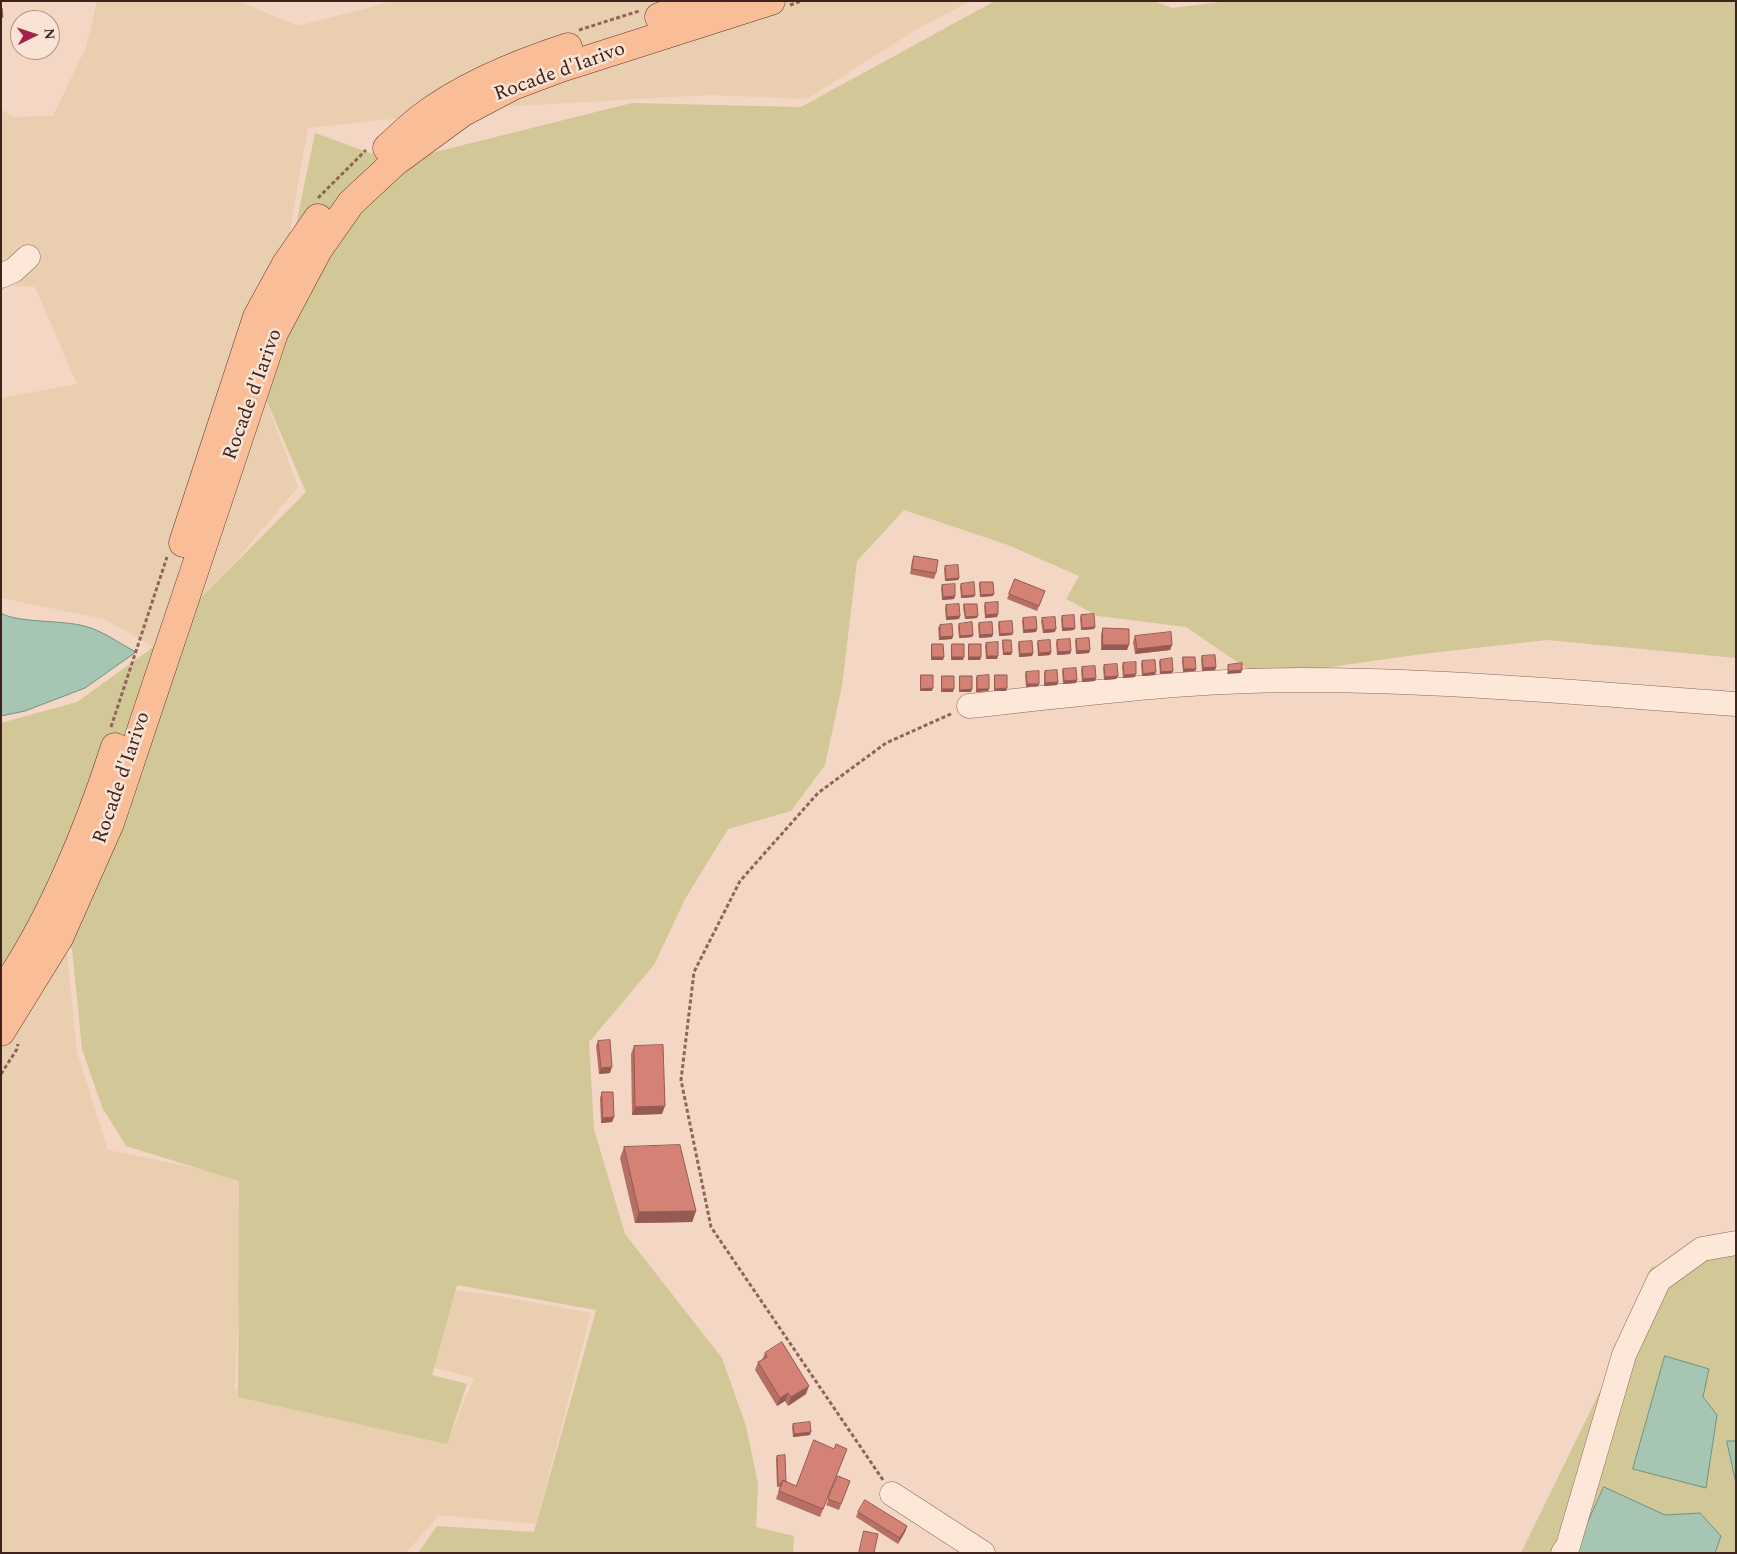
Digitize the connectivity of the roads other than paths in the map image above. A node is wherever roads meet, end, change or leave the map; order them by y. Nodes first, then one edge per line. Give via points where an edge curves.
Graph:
1 (708, 1) edge
2 (776, 5) edge
3 (28, 257) dead end
4 (1, 276) edge
5 (1736, 704) edge
6 (969, 706) road end
7 (1, 993) edge
8 (10, 1037) edge
9 (1736, 1243) edge
10 (892, 1494) road end
11 (983, 1553) edge
12 (1563, 1553) edge

1 - 7 main road, Rocade d'Iarivo via 525,61 475,85 422,117 367,165 322,212 286,264 257,317 107,774 44,921
2 - 8 main road, Rocade d'Iarivo via 561,68 513,86 462,113 395,162 351,203 318,250 274,333 110,823
3 - 4 street via 14,270
5 - 6 street via 1516,687 1300,680 1171,684
9 - 12 street via 1702,1250 1659,1280 1624,1355 1568,1546
10 - 11 street

